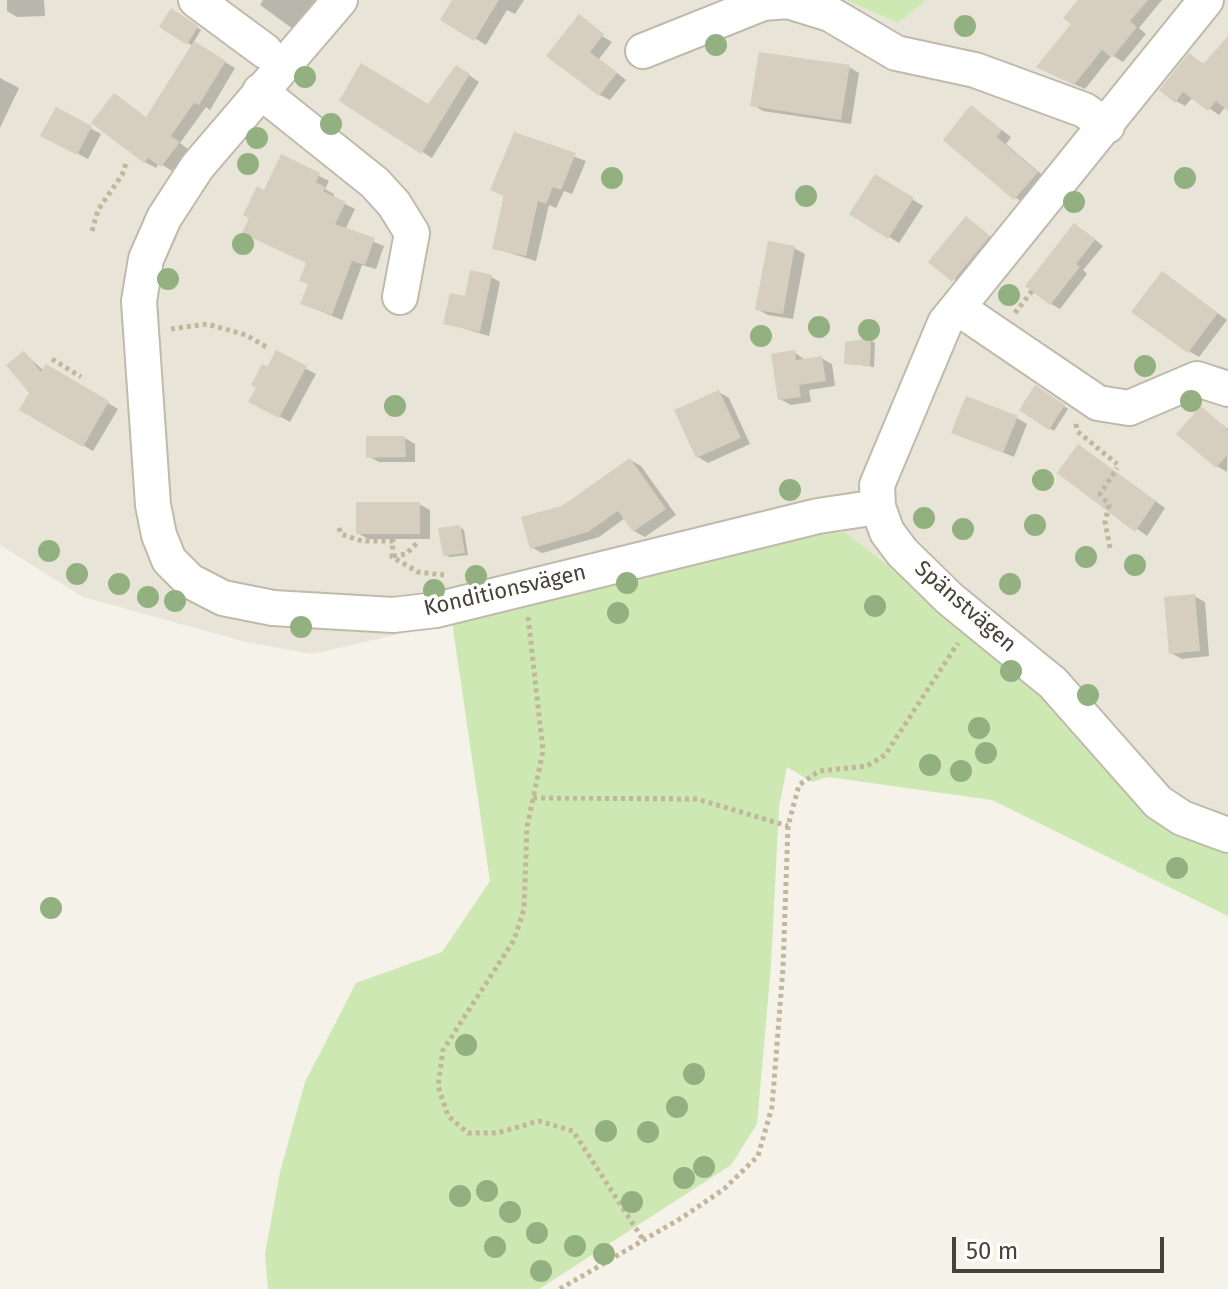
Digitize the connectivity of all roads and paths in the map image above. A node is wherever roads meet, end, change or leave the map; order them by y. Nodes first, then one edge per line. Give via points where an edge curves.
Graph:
1 (196, 0) edge
2 (340, 0) edge
3 (1206, 0) edge
4 (265, 51) dead end
5 (643, 51) dead end
6 (260, 91) junction
7 (1107, 126) junction
8 (127, 160) dead end
9 (92, 231) dead end
10 (400, 297) dead end
11 (958, 308) junction
12 (140, 330) junction
13 (268, 348) dead end
14 (52, 359) dead end
15 (81, 377) dead end
16 (1228, 389) edge
17 (1117, 468) dead end
18 (878, 507) junction
19 (339, 528) dead end
20 (419, 541) dead end
21 (1110, 548) dead end
22 (392, 557) junction
23 (457, 576) dead end
24 (525, 588) junction
25 (974, 619) junction
26 (533, 798) junction
27 (788, 826) junction
28 (1228, 835) edge
29 (644, 1241) junction
30 (560, 1289) edge

1 - 4 street
2 - 6 street, Konditionsvägen
3 - 7 street
5 - 7 street via 763,3 788,1 830,14 896,53 975,70 1084,110
6 - 10 street via 394,204 412,233
6 - 12 street, Konditionsvägen via 197,167 164,218 146,259
7 - 11 street
8 - 9 path
11 - 16 street via 1098,403 1129,408 1197,379
11 - 18 street via 939,334 877,485
12 - 13 path via 207,324 246,335
12 - 24 street, Konditionsvägen via 159,535 169,560 190,581 223,598 273,608 356,614 436,610
14 - 15 path
17 - 21 path via 1100,494 1109,505 1105,522
18 - 24 street, Konditionsvägen via 818,516
18 - 25 street, Spänstvägen via 902,552
19 - 22 path via 341,534 362,541 393,541
20 - 22 path via 406,554
22 - 23 path via 427,574
24 - 26 path via 543,751
25 - 27 path via 885,755 867,766 808,776 799,785
25 - 28 street, Spänstvägen via 1053,683 1158,802 1182,818
26 - 27 path via 697,799
26 - 29 path via 524,909 514,940 443,1050 438,1086 448,1116 468,1133 497,1133 539,1121 573,1131
27 - 29 path via 777,1053 766,1136 745,1172
29 - 30 path

